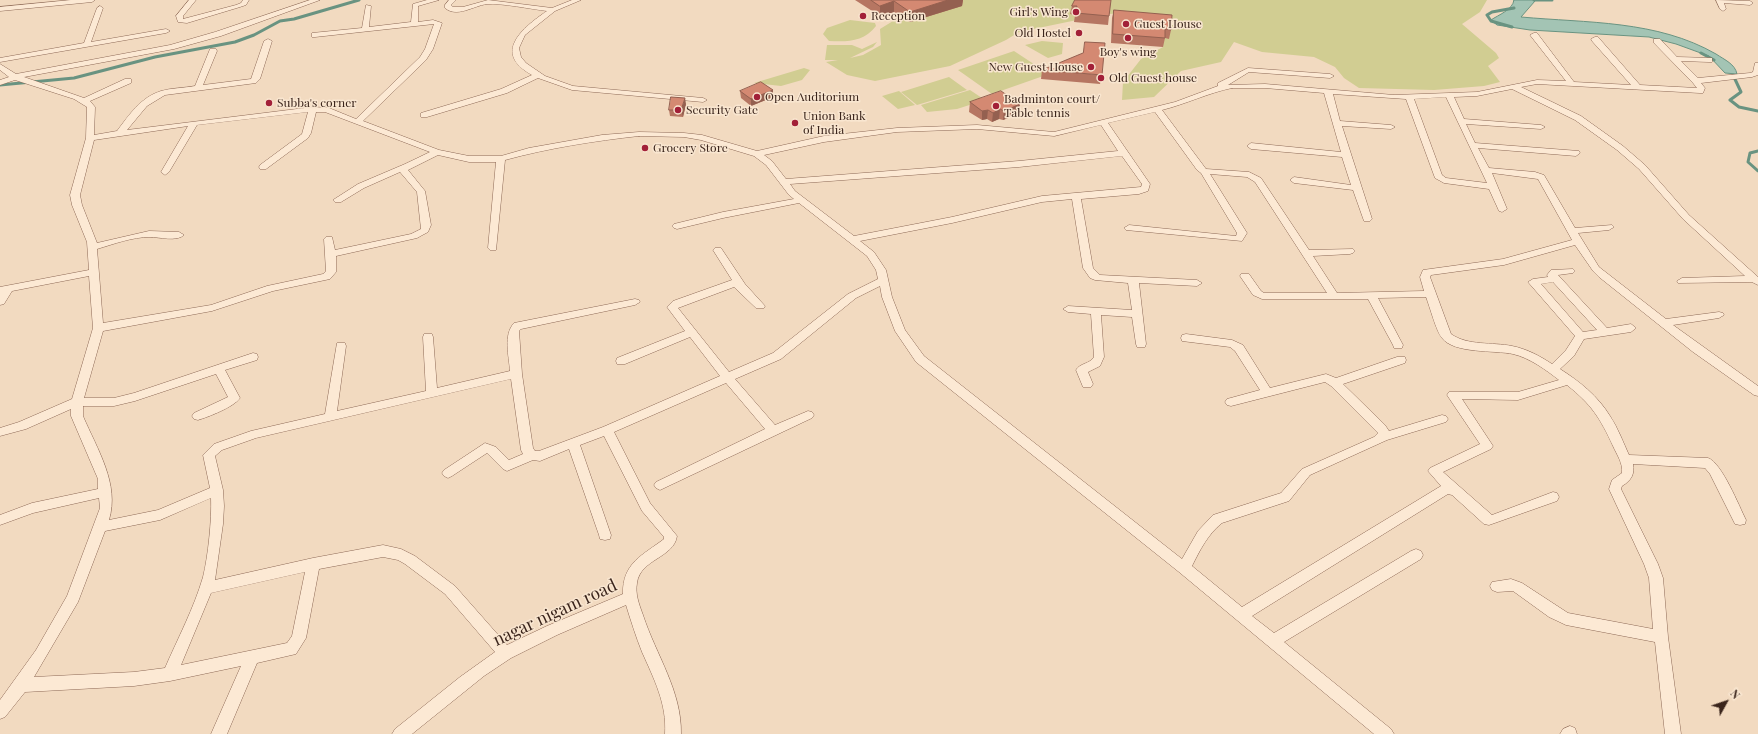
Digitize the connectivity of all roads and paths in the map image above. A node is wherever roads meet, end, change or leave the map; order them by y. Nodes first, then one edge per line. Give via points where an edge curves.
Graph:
1 (92, 0) edge
2 (193, 0) edge
3 (246, 0) edge
4 (317, 0) edge
5 (436, 0) edge
6 (453, 0) edge
7 (578, 0) edge
8 (1752, 3) edge
9 (368, 6) dead end
10 (100, 8) dead end
11 (0, 9) edge
12 (1723, 9) dead end
13 (553, 10) junction
14 (414, 24) junction
15 (365, 30) junction
16 (166, 31) dead end
17 (315, 35) dead end
18 (1534, 35) dead end
19 (1595, 38) dead end
20 (268, 41) dead end
21 (1657, 41) dead end
22 (87, 44) junction
23 (213, 51) dead end
24 (1674, 59) junction
25 (0, 60) edge
26 (1709, 60) dead end
27 (1758, 65) edge
28 (0, 66) edge
29 (538, 75) junction
30 (1330, 76) dead end
31 (15, 77) junction
32 (1696, 80) junction
33 (128, 81) dead end
34 (0, 83) edge
35 (1572, 84) junction
36 (1514, 87) junction
37 (1638, 88) junction
38 (198, 89) junction
39 (1216, 89) junction
40 (1328, 92) junction
41 (1449, 95) junction
42 (1409, 96) junction
43 (703, 100) dead end
44 (84, 101) junction
45 (313, 109) junction
46 (1157, 109) junction
47 (424, 114) dead end
48 (358, 121) junction
49 (1461, 121) junction
50 (1103, 122) junction
51 (194, 123) junction
52 (1337, 123) junction
53 (1391, 127) dead end
54 (1541, 127) dead end
55 (121, 132) junction
56 (90, 138) junction
57 (1472, 145) junction
58 (1251, 146) dead end
59 (437, 152) junction
60 (1124, 153) junction
61 (1576, 153) dead end
62 (757, 154) junction
63 (1346, 155) junction
64 (501, 159) junction
65 (263, 167) dead end
66 (405, 167) junction
67 (1486, 170) junction
68 (1204, 171) junction
69 (165, 172) dead end
70 (1294, 180) dead end
71 (783, 182) junction
72 (1356, 188) junction
73 (1493, 188) junction
74 (1076, 197) junction
75 (338, 200) dead end
76 (800, 200) junction
77 (1502, 209) dead end
78 (1367, 219) dead end
79 (677, 226) dead end
80 (1609, 227) dead end
81 (1129, 228) dead end
82 (1572, 231) junction
83 (179, 235) dead end
84 (329, 239) dead end
85 (854, 239) junction
86 (1578, 242) junction
87 (93, 247) junction
88 (493, 248) dead end
89 (718, 250) dead end
90 (1350, 251) dead end
91 (331, 254) junction
92 (1306, 254) junction
93 (1570, 271) dead end
94 (96, 272) junction
95 (1245, 276) dead end
96 (1133, 279) junction
97 (1555, 279) junction
98 (883, 280) junction
99 (1682, 281) dead end
100 (1756, 281) edge
101 (1197, 284) dead end
102 (741, 286) junction
103 (5, 289) edge
104 (1430, 294) junction
105 (1334, 296) junction
106 (1372, 296) junction
107 (0, 302) edge
108 (635, 302) dead end
109 (760, 306) dead end
110 (1068, 309) dead end
111 (1096, 311) junction
112 (1137, 314) junction
113 (1719, 315) dead end
114 (1663, 323) junction
115 (98, 328) junction
116 (1631, 328) dead end
117 (1604, 331) junction
118 (692, 332) junction
119 (1581, 336) junction
120 (428, 337) dead end
121 (1186, 338) dead end
122 (1141, 344) dead end
123 (341, 346) dead end
124 (1398, 346) dead end
125 (253, 357) dead end
126 (1401, 360) dead end
127 (621, 361) dead end
128 (219, 369) junction
129 (1553, 370) junction
130 (516, 374) junction
131 (727, 377) junction
132 (1568, 381) junction
133 (1335, 383) junction
134 (1087, 384) dead end
135 (1267, 392) junction
136 (1758, 392) edge
137 (432, 394) junction
138 (77, 402) junction
139 (1231, 402) dead end
140 (808, 415) dead end
141 (198, 416) dead end
142 (330, 417) junction
143 (1442, 419) dead end
144 (607, 430) junction
145 (773, 431) junction
146 (0, 432) edge
147 (1383, 437) junction
148 (573, 443) junction
149 (532, 455) junction
150 (1625, 459) junction
151 (448, 473) dead end
152 (660, 485) dead end
153 (1453, 489) junction
154 (217, 490) junction
155 (106, 492) junction
156 (1552, 497) dead end
157 (0, 520) edge
158 (1740, 520) dead end
159 (100, 527) junction
160 (605, 535) dead end
161 (1416, 555) dead end
162 (313, 564) junction
163 (1184, 568) junction
164 (1497, 586) dead end
165 (207, 588) junction
166 (630, 597) junction
167 (1241, 615) junction
168 (1661, 637) junction
169 (1273, 641) junction
170 (505, 654) junction
171 (252, 658) junction
172 (170, 674) junction
173 (21, 685) junction
174 (0, 712) edge
175 (219, 734) edge
176 (400, 734) edge
177 (673, 734) edge
178 (1386, 734) edge
179 (1673, 734) edge

1 - 11 street
2 - 3 street via 180,16 180,21 238,6
4 - 31 street via 218,34 171,47
5 - 14 street via 415,5
6 - 13 street via 448,5 448,8 453,10 488,2
7 - 13 street
8 - 12 street via 1720,1
9 - 15 street
10 - 22 street
13 - 29 street via 528,28 517,41 519,59
14 - 15 street
14 - 48 street via 438,23 429,49 423,58
15 - 17 street
16 - 22 street
18 - 35 street
19 - 37 street
20 - 38 street via 256,79
21 - 24 street
22 - 25 street
23 - 38 street
24 - 26 street
24 - 32 street
27 - 32 street via 1756,72 1744,77
28 - 31 street
29 - 43 street via 572,88
29 - 47 street via 504,91
30 - 39 street via 1248,70
31 - 34 street
31 - 44 street
32 - 37 street via 1700,91
33 - 44 street
35 - 36 street via 1538,82
35 - 37 street
36 - 41 street via 1483,93
36 - 100 street via 1578,118 1620,148 1642,167 1686,217
38 - 55 street via 155,96 142,105
39 - 40 street via 1232,86 1265,86
39 - 46 street via 1186,102
40 - 42 street
40 - 52 street
41 - 42 street
41 - 49 street
42 - 73 street via 1438,176 1444,180
44 - 56 street via 91,107
45 - 48 street via 326,110
45 - 51 street
45 - 65 street via 305,136
46 - 50 street
46 - 68 street
48 - 59 street
49 - 54 street
49 - 57 street
50 - 60 street
50 - 62 street via 1054,134 977,127 883,131 824,139
51 - 55 street
51 - 69 street
52 - 53 street
52 - 63 street
55 - 56 street
56 - 87 street via 75,195
57 - 61 street
57 - 67 street
58 - 63 street
59 - 64 street via 469,159
59 - 66 street
60 - 71 street via 1019,164
60 - 74 street via 1146,184 1145,189
62 - 64 street via 684,135 639,134 602,138
62 - 71 street via 766,160
63 - 72 street
64 - 88 street
66 - 75 street via 361,186
66 - 91 street via 403,172 421,191 425,230 414,236
67 - 73 street
67 - 82 street via 1542,177
68 - 81 street via 1242,233 1239,239
68 - 92 street via 1249,175 1258,180
70 - 72 street
71 - 76 street
72 - 78 street
73 - 77 street
74 - 85 street via 1037,200
74 - 96 street via 1090,272 1099,278
76 - 79 street via 756,210 710,216
76 - 85 street
80 - 82 street
82 - 86 street
83 - 87 street via 149,234
84 - 91 street
85 - 98 street via 878,263
86 - 104 street via 1504,262 1427,272 1425,277
86 - 114 street via 1596,269
87 - 94 street
89 - 102 street
90 - 92 street
91 - 115 street via 331,272 326,277 271,288 201,310
92 - 105 street
93 - 97 street via 1553,273
94 - 103 street
94 - 115 street
95 - 105 street via 1262,296
96 - 101 street
96 - 112 street
97 - 117 street
97 - 119 street via 1533,282
98 - 131 street via 852,296 777,356
98 - 163 street via 900,331 920,359
99 - 100 street
102 - 109 street
102 - 118 street via 731,283 674,305 672,307
103 - 107 street
104 - 106 street
104 - 129 street via 1449,339 1520,352
105 - 106 street
106 - 124 street
108 - 130 street via 518,326 513,334
110 - 111 street
111 - 112 street
111 - 134 street via 1099,357 1096,363 1082,370
112 - 122 street
113 - 114 street
114 - 136 street
115 - 138 street
116 - 117 street
117 - 119 street
118 - 127 street
118 - 131 street
119 - 129 street
120 - 137 street
121 - 135 street via 1232,344 1239,348
123 - 142 street
125 - 128 street
126 - 133 street
128 - 138 street via 114,402
128 - 141 street via 234,398
129 - 132 street
130 - 137 street
130 - 149 street via 526,443
131 - 144 street
131 - 145 street
132 - 150 street via 1601,410
132 - 153 street via 1518,396 1453,395 1487,446 1434,471
133 - 135 street via 1322,378
133 - 147 street via 1381,428
135 - 139 street
137 - 142 street
138 - 146 street via 22,426
138 - 155 street via 80,426 104,478
140 - 145 street
142 - 154 street via 255,434 212,451 209,455
143 - 147 street
144 - 148 street
144 - 166 street via 646,507 670,536 670,542 634,573
145 - 152 street
147 - 163 street via 1306,472 1300,476 1285,497 1218,519 1205,531
148 - 149 street via 540,456
148 - 160 street
149 - 151 street via 507,466 492,450 485,448
150 - 158 street via 1708,463 1715,471
150 - 168 street via 1628,473 1616,483 1615,489 1654,572
153 - 156 street via 1489,520
153 - 167 street via 1446,489
154 - 159 street via 160,515
154 - 165 street via 217,524
155 - 157 street via 32,508
155 - 159 street via 106,508
159 - 173 street via 73,598
161 - 169 street
162 - 165 street
162 - 170 street via 383,551 401,555 450,590
162 - 171 street via 297,644 291,650
163 - 167 street
164 - 168 street via 1517,587 1566,619
165 - 172 street
166 - 170 street, nagar nigam road
166 - 177 street, nagar nigam road via 645,641 669,697
167 - 169 street
168 - 179 street
169 - 178 street
170 - 176 street, nagar nigam road
171 - 172 street
171 - 175 street
172 - 173 street via 134,679
173 - 174 street

